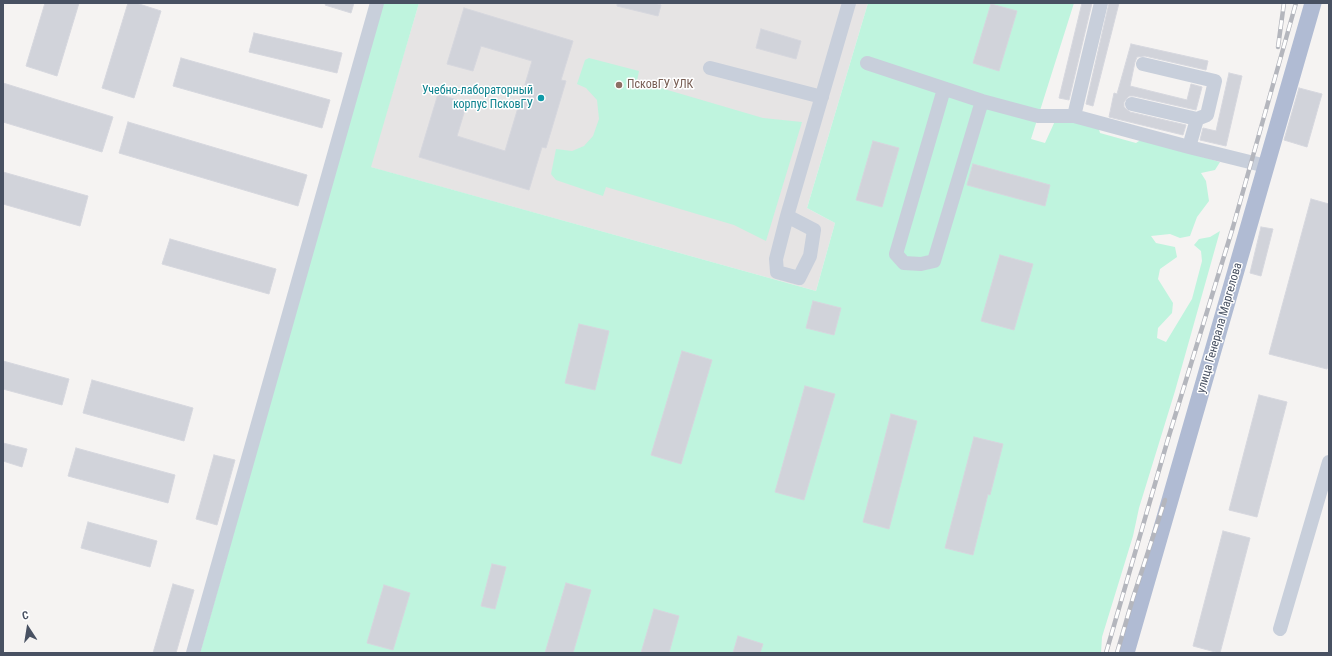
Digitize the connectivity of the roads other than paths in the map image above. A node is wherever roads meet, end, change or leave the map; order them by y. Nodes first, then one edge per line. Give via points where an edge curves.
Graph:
1 (377, 3) edge
2 (849, 3) edge
3 (1101, 3) edge
4 (1313, 3) edge
5 (867, 63) dead end
6 (1143, 64) dead end
7 (710, 68) dead end
8 (944, 89) junction
9 (822, 97) junction
10 (982, 101) junction
11 (1132, 104) dead end
12 (1074, 116) junction
13 (1197, 119) junction
14 (1190, 148) junction
15 (1266, 166) junction
16 (787, 216) dead end
17 (1329, 462) edge
18 (1280, 629) dead end
19 (193, 653) edge
20 (1126, 653) edge

1 - 19 lane
2 - 9 lane
3 - 12 lane
4 - 15 main road, улица Генерала Маргелова
5 - 8 lane
6 - 13 lane via 1215,82 1207,115
7 - 9 lane
8 - 10 lane
8 - 10 lane via 896,254 904,263 921,264 934,261
9 - 16 lane
10 - 12 lane via 1038,116
11 - 13 lane
12 - 14 lane
13 - 14 lane
14 - 15 lane
15 - 20 main road, улица Генерала Маргелова
17 - 18 lane

